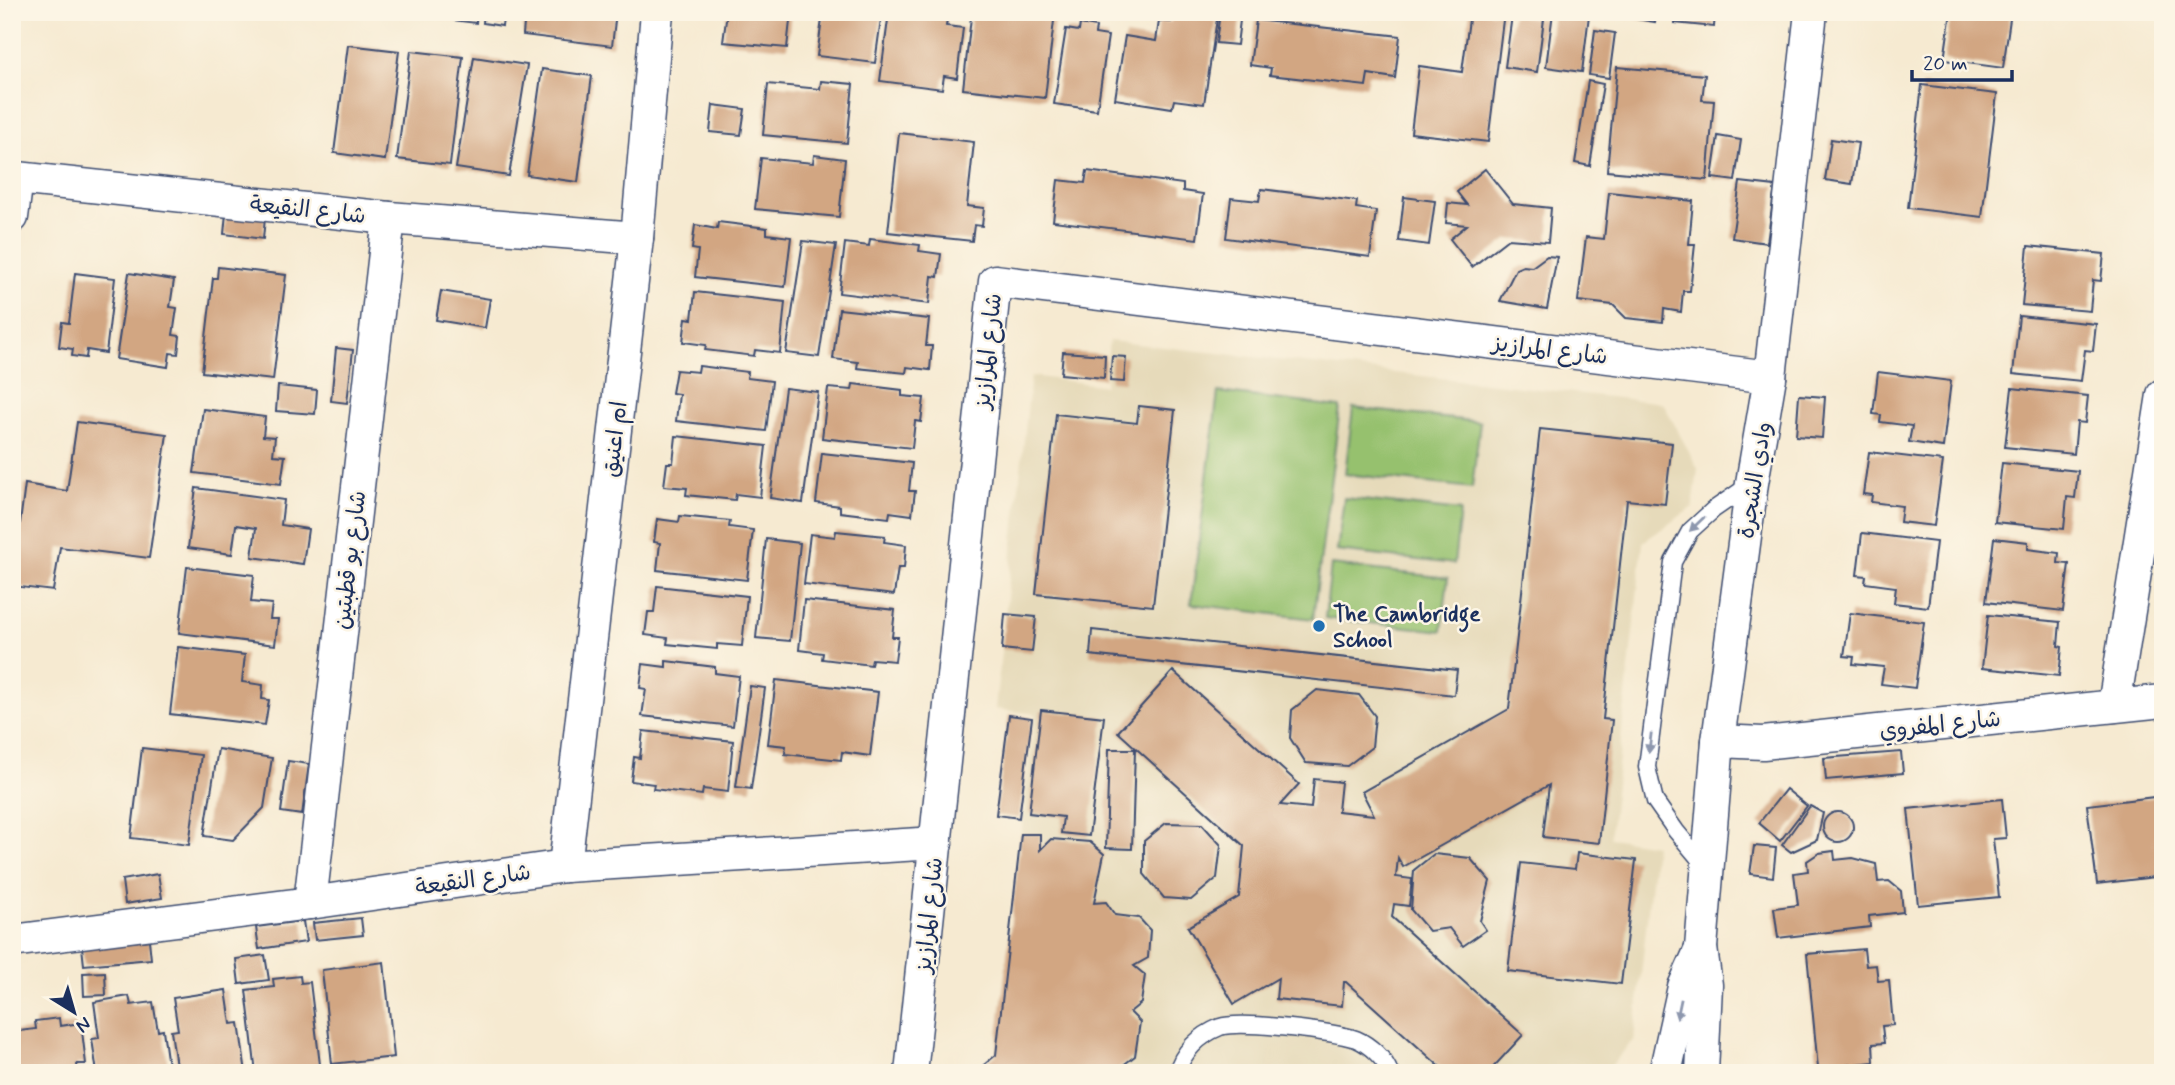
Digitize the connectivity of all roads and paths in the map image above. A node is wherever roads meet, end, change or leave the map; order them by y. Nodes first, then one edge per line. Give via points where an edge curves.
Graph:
1 (657, 12) edge
2 (1811, 12) edge
3 (12, 216) edge
4 (388, 218) junction
5 (637, 238) junction
6 (1770, 377) junction
7 (2163, 395) edge
8 (1752, 483) junction
9 (2163, 701) edge
10 (2114, 706) junction
11 (1718, 741) junction
12 (936, 843) junction
13 (565, 866) junction
14 (1708, 869) junction
15 (310, 903) junction
16 (12, 941) edge
17 (1701, 948) junction
18 (911, 1073) edge
19 (1177, 1073) edge
20 (1390, 1073) edge
21 (1665, 1073) edge
22 (1702, 1073) edge

1 - 5 street, ام اعنيق
2 - 6 street, وادي الشجرة
3 - 4 street, شارع النقيعة via 17,178
4 - 5 street, شارع النقيعة
4 - 15 street, شارع بو قطبتين
5 - 13 street, ام اعنيق
6 - 8 street, وادي الشجرة
6 - 12 street, شارع المرازيز via 995,281
7 - 10 street
8 - 11 street, وادي الشجرة
8 -> 14 lane via 1689,531 1673,562 1647,768 1655,801
9 - 10 street, شارع المفروي
10 - 11 street, شارع المفروي via 1763,743
11 - 14 street, وادي الشجرة
12 - 13 street, شارع النقيعة
12 - 18 street, شارع المرازيز
13 - 15 street, شارع النقيعة
14 - 17 street, وادي الشجرة
15 - 16 street, شارع النقيعة
17 -> 21 street, وادي الشجرة via 1684,987
17 - 22 street, وادي الشجرة via 1706,985
19 - 20 lane via 1185,1052 1203,1037 1222,1027 1245,1024 1357,1040 1387,1064

